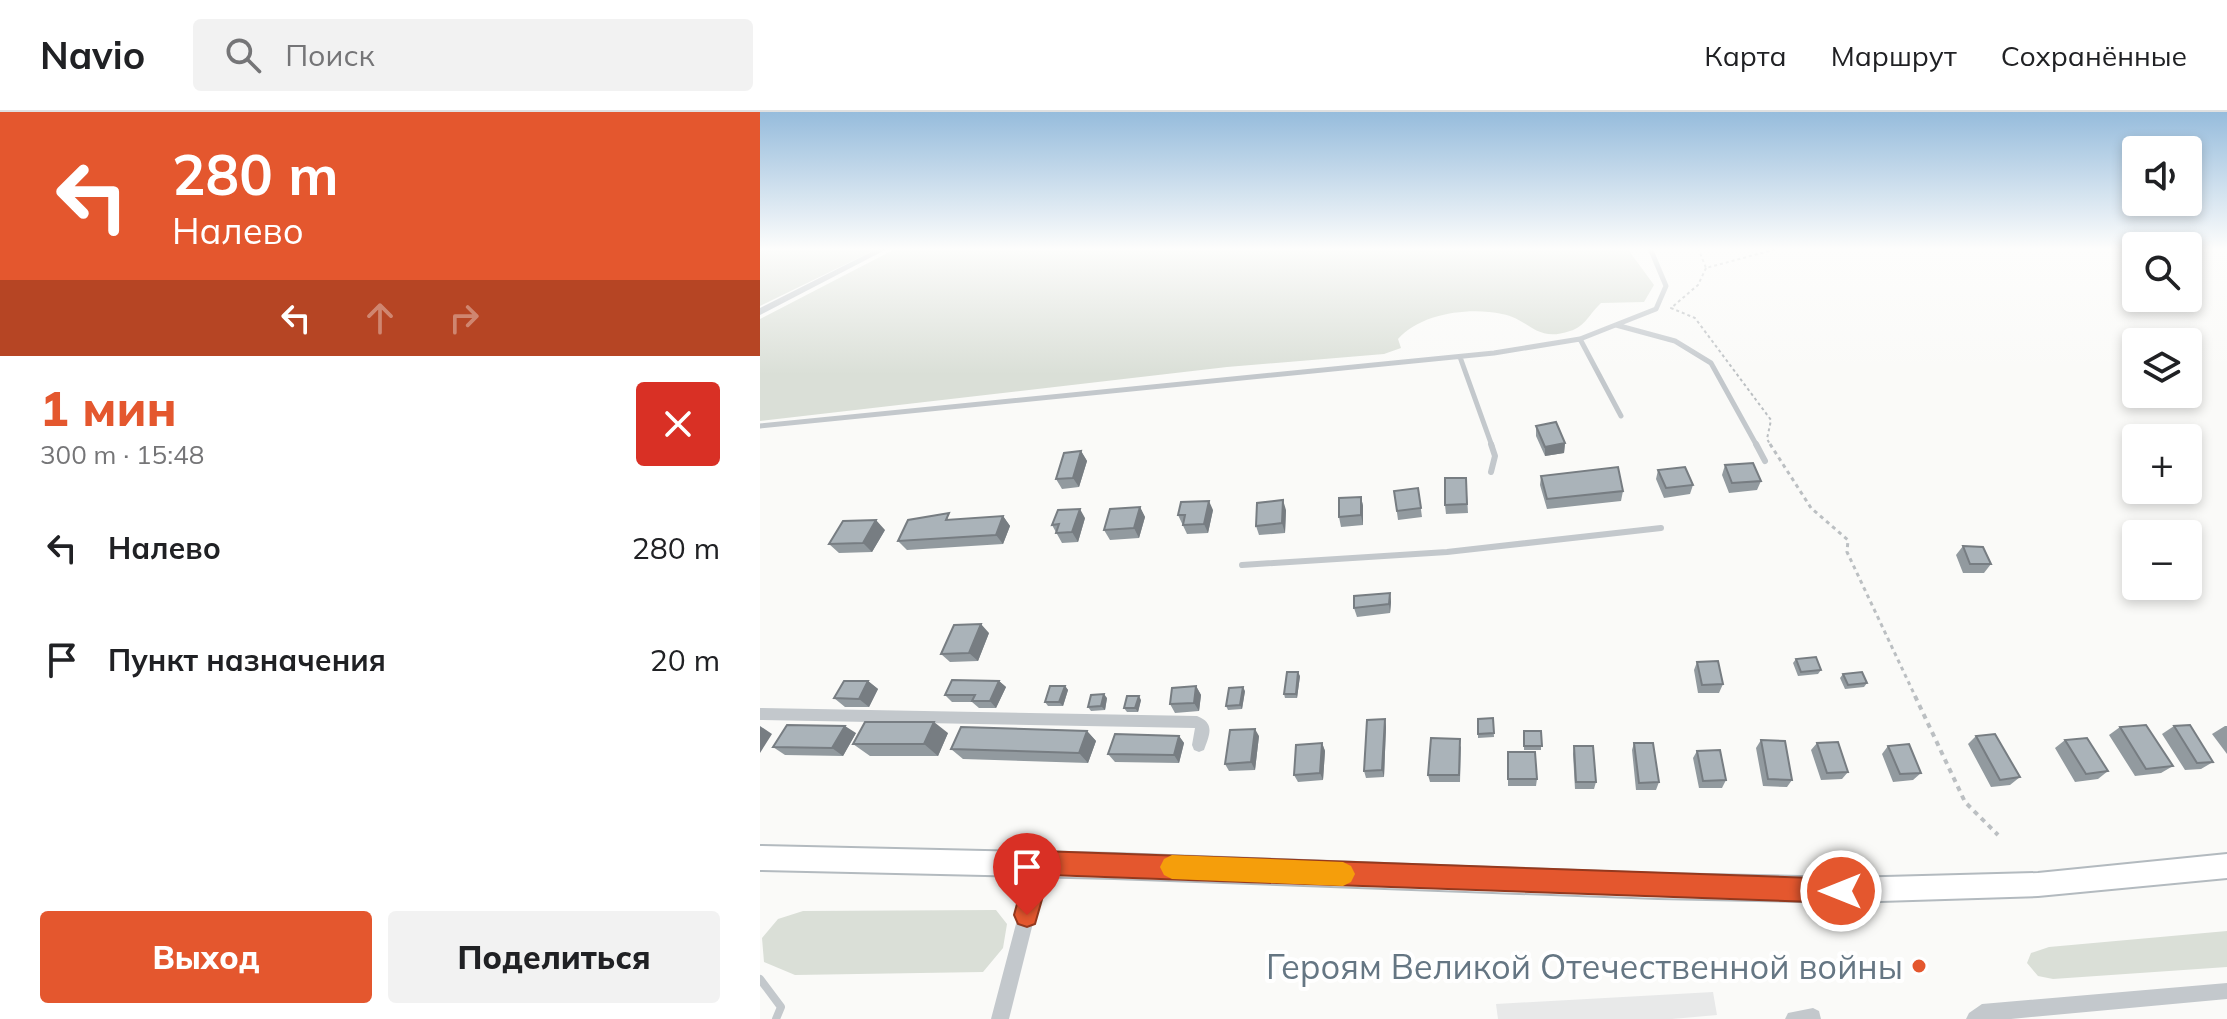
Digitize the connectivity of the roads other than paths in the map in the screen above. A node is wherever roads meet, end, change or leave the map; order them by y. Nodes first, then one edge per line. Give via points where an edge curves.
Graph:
1 (802, 290) edge
2 (1665, 290) edge
3 (760, 312) edge
4 (1616, 325) junction
5 (1580, 339) junction
6 (1481, 354) junction
7 (1460, 357) junction
8 (1484, 361) dead end
9 (1621, 416) dead end
10 (760, 426) edge
11 (1765, 461) dead end
12 (1491, 472) dead end
13 (1661, 528) dead end
14 (1242, 565) dead end
15 (760, 714) edge
16 (1199, 745) dead end
17 (760, 858) edge
18 (1040, 863) junction
19 (2227, 866) edge
20 (760, 979) edge
21 (2227, 991) edge
22 (1813, 1017) dead end
23 (776, 1019) edge
24 (1000, 1019) edge
25 (1794, 1019) edge
26 (1975, 1019) edge

1 - 3 street
2 - 4 lane via 1656,309
4 - 5 lane
4 - 11 lane via 1675,341 1711,363
5 - 6 lane
5 - 9 lane
6 - 7 lane
6 - 8 lane
7 - 10 lane
7 - 12 lane via 1495,456
13 - 14 lane via 1447,552
15 - 16 street via 1197,722 1203,726
17 - 18 main road
18 - 19 main road via 1837,891 2028,884
18 - 24 street
20 - 23 lane via 781,1007
21 - 26 street via 1982,1013
22 - 25 street

